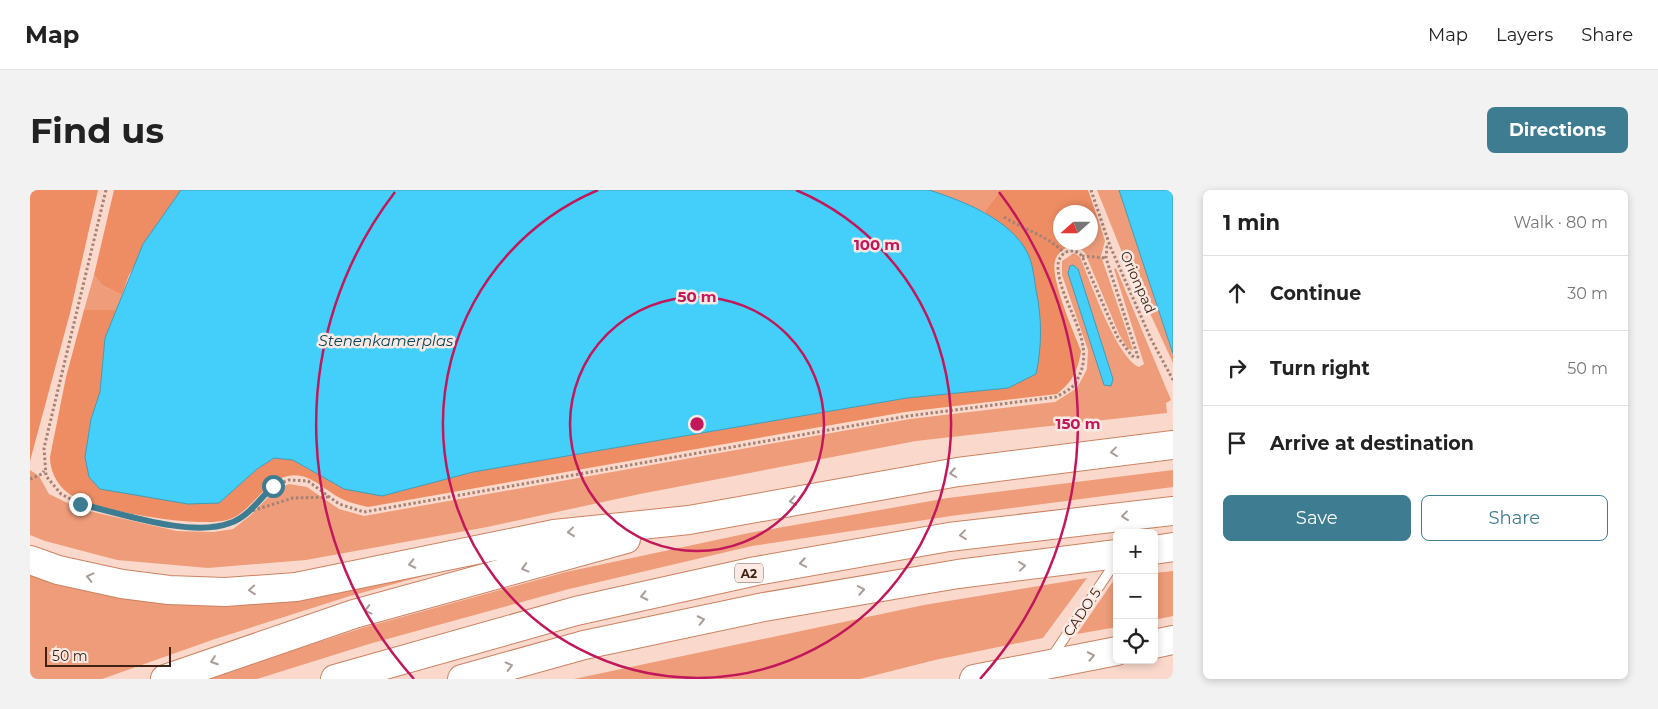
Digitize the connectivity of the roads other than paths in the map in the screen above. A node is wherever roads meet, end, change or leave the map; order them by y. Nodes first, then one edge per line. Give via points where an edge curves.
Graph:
1 (1168, 446) edge
2 (1173, 511) edge
3 (689, 520) junction
4 (1173, 547) edge
5 (1158, 549) edge
6 (1113, 555) edge
7 (30, 560) edge
8 (1113, 566) edge
9 (1173, 640) edge
10 (1158, 643) edge
11 (1113, 652) edge
12 (1047, 665) junction
13 (165, 679) edge
14 (335, 679) edge
15 (462, 679) edge
16 (974, 679) edge

1 -> 3 highway via 958,472
2 -> 14 highway, A2 via 949,537 756,571 576,611
3 -> 7 highway via 554,534 296,587 225,592 122,584 58,570
3 -> 13 highway via 354,614
4 - 5 highway
15 -> 6 highway via 584,645 764,607 958,574
8 - 12 lane, CADO 5
9 - 10 highway
12 -> 11 highway
12 - 16 highway

